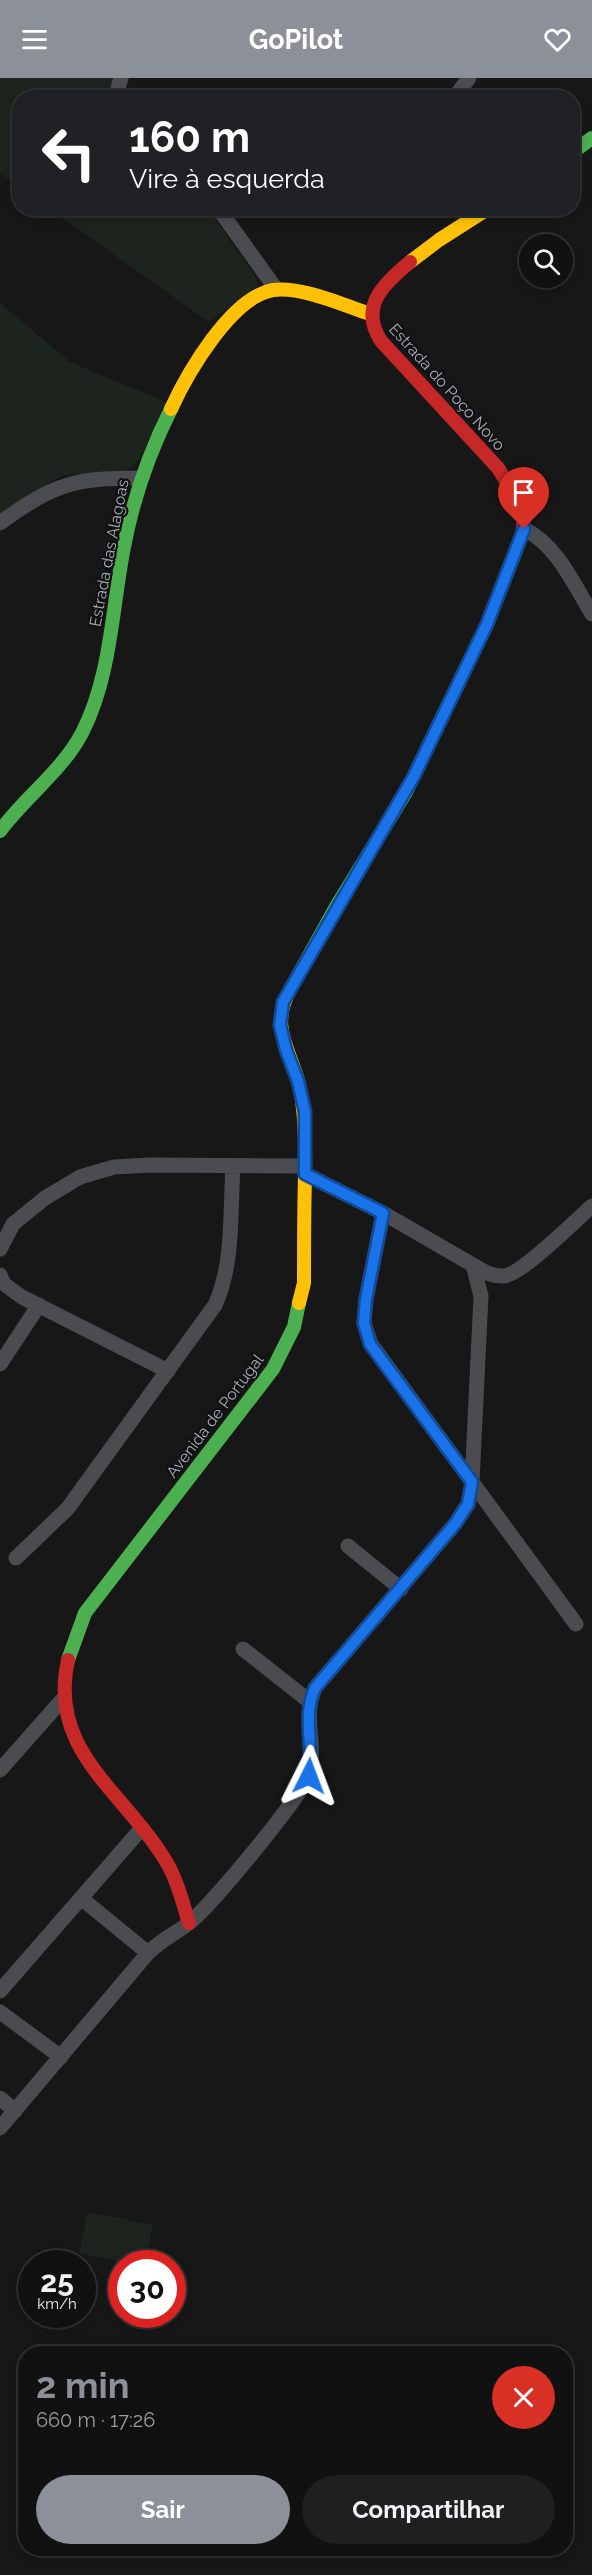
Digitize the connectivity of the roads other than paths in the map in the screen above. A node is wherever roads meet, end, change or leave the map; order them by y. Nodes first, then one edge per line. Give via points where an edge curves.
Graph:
1 (224, 216) edge
2 (477, 216) edge
3 (276, 290) junction
4 (370, 314) junction
5 (140, 478) junction
6 (0, 523) edge
7 (524, 529) junction
8 (592, 614) edge
9 (0, 831) edge
10 (233, 1166) junction
11 (305, 1170) junction
12 (592, 1206) edge
13 (383, 1213) junction
14 (0, 1249) edge
15 (473, 1265) junction
16 (0, 1275) edge
17 (39, 1305) junction
18 (0, 1364) edge
19 (168, 1371) junction
20 (472, 1482) junction
21 (348, 1546) dead end
22 (16, 1558) dead end
23 (401, 1589) junction
24 (576, 1624) dead end
25 (243, 1648) dead end
26 (62, 1700) junction
27 (309, 1701) junction
28 (0, 1770) edge
29 (142, 1828) junction
30 (81, 1898) junction
31 (189, 1923) junction
32 (148, 1953) junction
33 (0, 1991) edge
34 (0, 2013) edge
35 (61, 2057) junction
36 (0, 2098) edge
37 (15, 2111) junction
38 (0, 2128) edge

1 - 3 street
2 - 4 street, Estrada do Poço Novo via 401,269 375,300
3 - 4 street via 324,298
3 - 5 street, Estrada das Alagoas via 258,294 198,355
4 - 7 street, Estrada do Poço Novo via 381,341 498,468 519,502
5 - 6 street via 90,479 57,487
5 - 9 street, Estrada das Alagoas via 100,681 88,719 71,750
7 - 8 street via 538,536 554,553
7 - 11 street, Avenida de Portugal via 487,624 416,773 283,1002 280,1025 305,1112
10 - 11 street
10 - 14 street via 114,1167 80,1177 13,1224
10 - 19 street via 223,1288
11 - 13 street
11 - 26 street, Avenida de Portugal via 304,1283 285,1349 273,1370 85,1613 63,1672
12 - 15 street via 521,1269 507,1276 495,1276
13 - 15 street
13 - 20 street via 366,1299 364,1323 370,1344
15 - 20 street via 481,1296
16 - 17 street via 4,1284
17 - 18 street
17 - 19 street
19 - 22 street via 68,1508
20 - 23 street via 468,1504 455,1524
20 - 24 street
21 - 23 street
23 - 27 street via 315,1688
25 - 27 street
26 - 28 street
26 - 29 street, Avenida de Portugal via 68,1726 81,1750
27 - 31 street via 309,1776 257,1846
29 - 30 street
29 - 31 street, Avenida de Portugal via 165,1859
30 - 32 street
30 - 33 street
31 - 32 street via 163,1938
32 - 35 street
34 - 35 street
35 - 37 street
36 - 37 street
37 - 38 street

